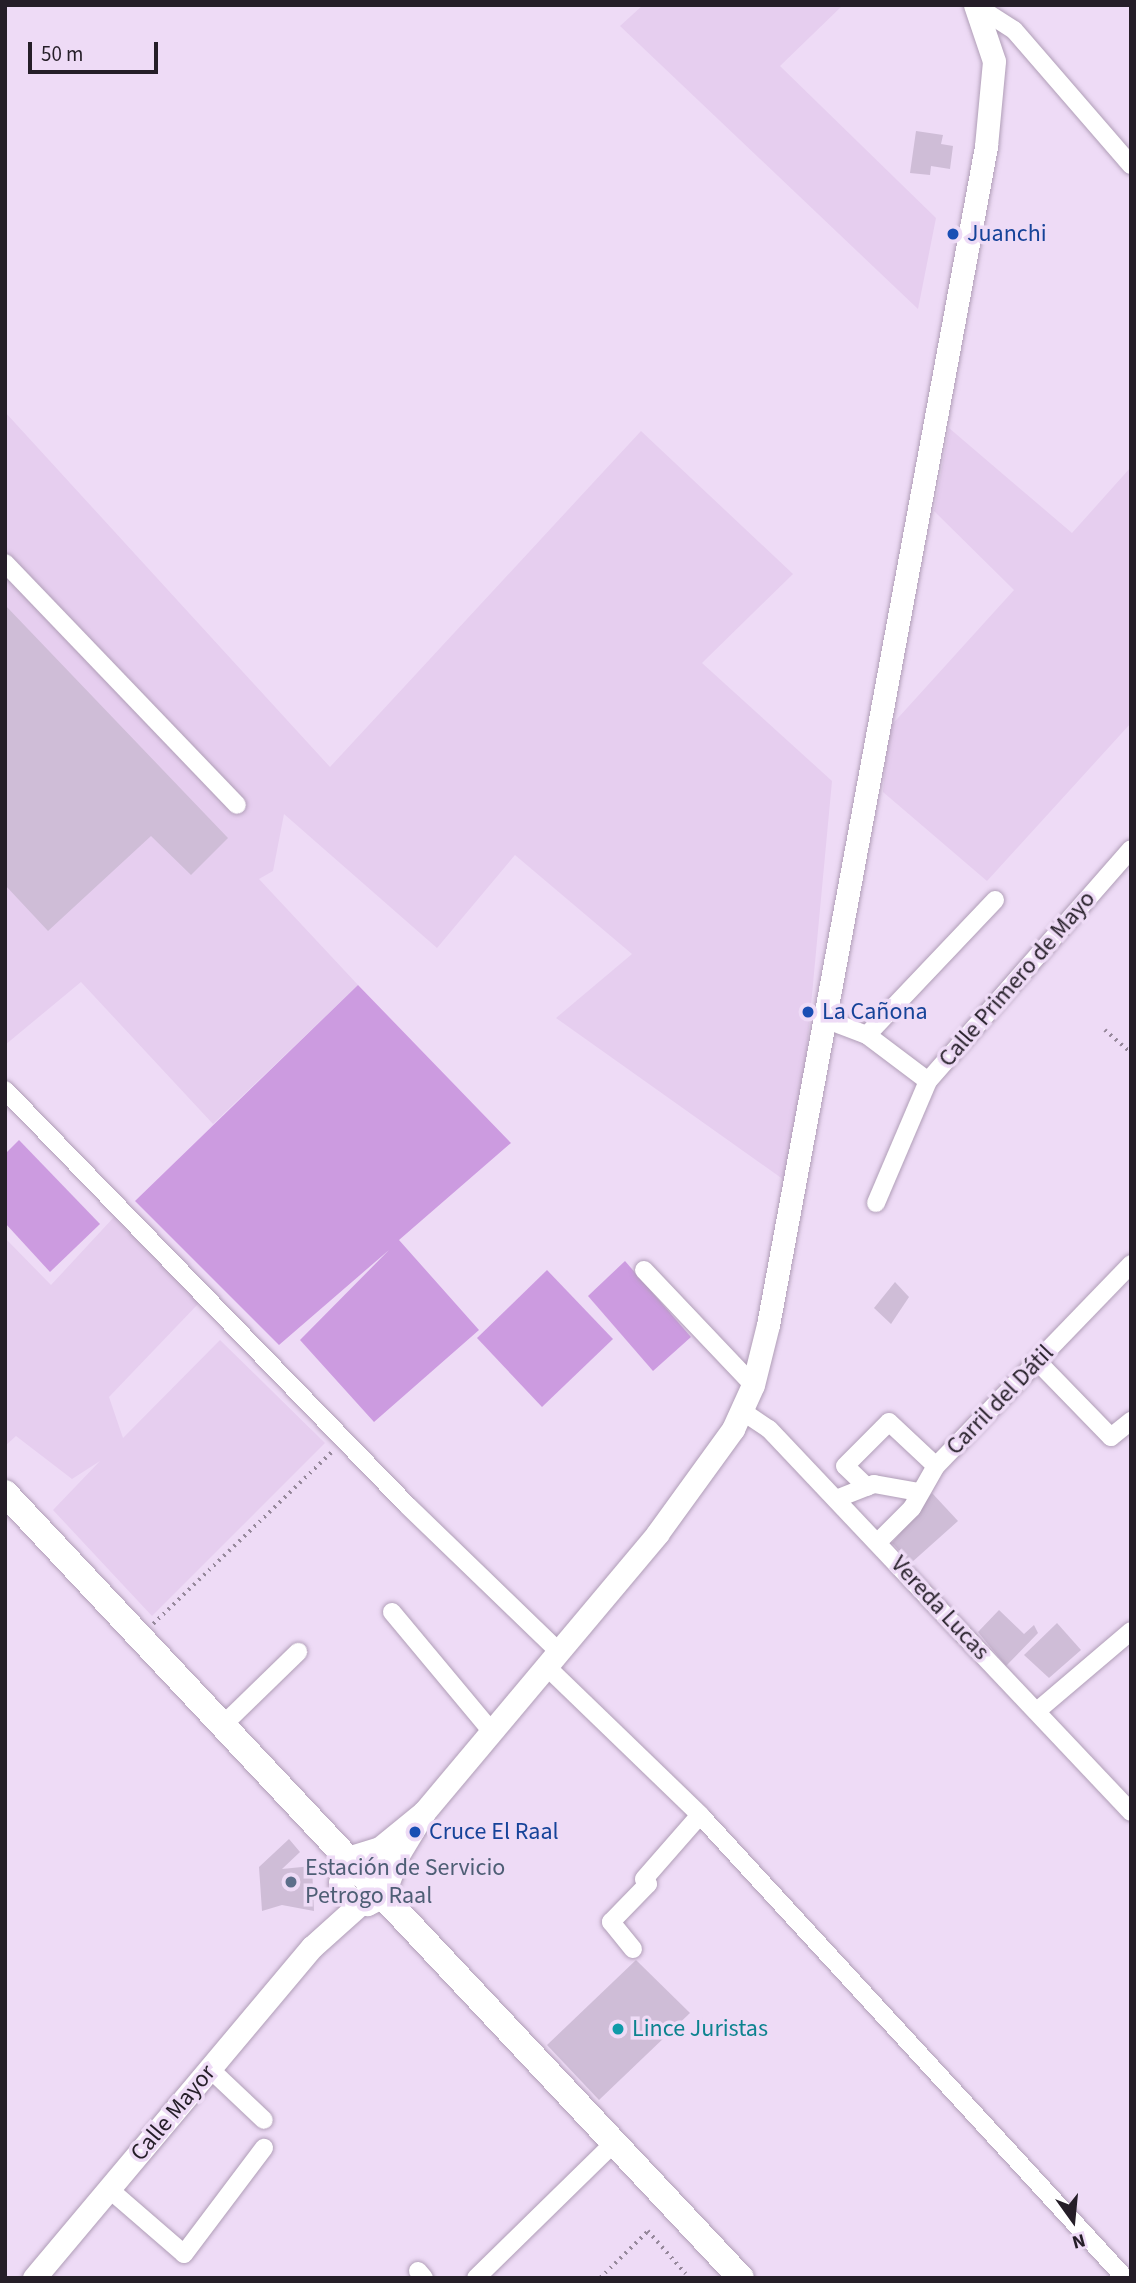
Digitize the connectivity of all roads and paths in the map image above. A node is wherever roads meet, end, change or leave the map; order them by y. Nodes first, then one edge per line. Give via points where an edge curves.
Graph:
1 (975, 5) edge
2 (1131, 166) edge
3 (5, 563) edge
4 (237, 804) dead end
5 (1131, 849) edge
6 (995, 900) dead end
7 (825, 1019) junction
8 (1105, 1030) dead end
9 (867, 1035) junction
10 (1131, 1053) edge
11 (928, 1081) junction
12 (5, 1090) edge
13 (876, 1203) dead end
14 (1131, 1264) edge
15 (644, 1270) dead end
16 (1037, 1361) junction
17 (753, 1385) junction
18 (742, 1411) junction
19 (1131, 1421) edge
20 (344, 1439) junction
21 (936, 1466) junction
22 (867, 1487) junction
23 (919, 1492) junction
24 (5, 1493) edge
25 (836, 1499) junction
26 (878, 1542) junction
27 (392, 1612) dead end
28 (1131, 1631) edge
29 (139, 1637) junction
30 (298, 1652) dead end
31 (553, 1660) junction
32 (1037, 1712) junction
33 (223, 1725) junction
34 (491, 1731) junction
35 (424, 1812) junction
36 (1131, 1812) edge
37 (700, 1815) junction
38 (353, 1865) junction
39 (378, 1893) junction
40 (312, 1947) junction
41 (633, 1949) dead end
42 (210, 2069) junction
43 (264, 2120) dead end
44 (614, 2143) junction
45 (264, 2148) dead end
46 (109, 2189) junction
47 (686, 2274) dead end
48 (34, 2278) edge
49 (476, 2278) edge
50 (600, 2278) edge
51 (741, 2278) edge
52 (1125, 2278) edge

1 - 2 street via 1014,30
1 - 7 main road via 992,48 992,105
3 - 4 street
5 - 11 street, Calle Primero de Mayo
6 - 9 street
7 - 9 street, Calle Primero de Mayo
7 - 17 main road
8 - 10 path
9 - 11 street, Calle Primero de Mayo
11 - 13 street
12 - 20 street
14 - 16 street, Carril del Dátil
15 - 17 street
16 - 19 street via 1111,1437
16 - 21 street, Carril del Dátil
17 - 18 main road
18 - 25 street, Vereda Lucas via 769,1429
18 - 31 main road via 664,1525
20 - 29 path
20 - 31 street
21 - 22 street via 889,1422 845,1466
21 - 23 street, Carril del Dátil
22 - 23 street via 896,1485
22 - 25 street
23 - 26 street, Carril del Dátil via 912,1508
24 - 29 highway
25 - 26 street, Vereda Lucas
26 - 32 street, Vereda Lucas
27 - 34 street
28 - 32 street
29 - 33 highway
30 - 33 street
31 - 34 main road
31 - 37 street
32 - 36 street, Vereda Lucas
33 - 38 highway
34 - 35 main road
35 - 38 main road
35 - 39 main road
37 - 41 street via 644,1879 648,1884 611,1922
37 - 52 street
38 - 39 highway
38 - 40 main road, Calle Mayor
39 - 40 main road, Calle Mayor
39 - 44 highway
40 - 42 main road, Calle Mayor
42 - 43 street
42 - 46 main road, Calle Mayor
44 - 49 street
44 - 51 highway
45 - 46 street via 184,2254
46 - 48 main road, Calle Mayor
47 - 50 path via 648,2231

